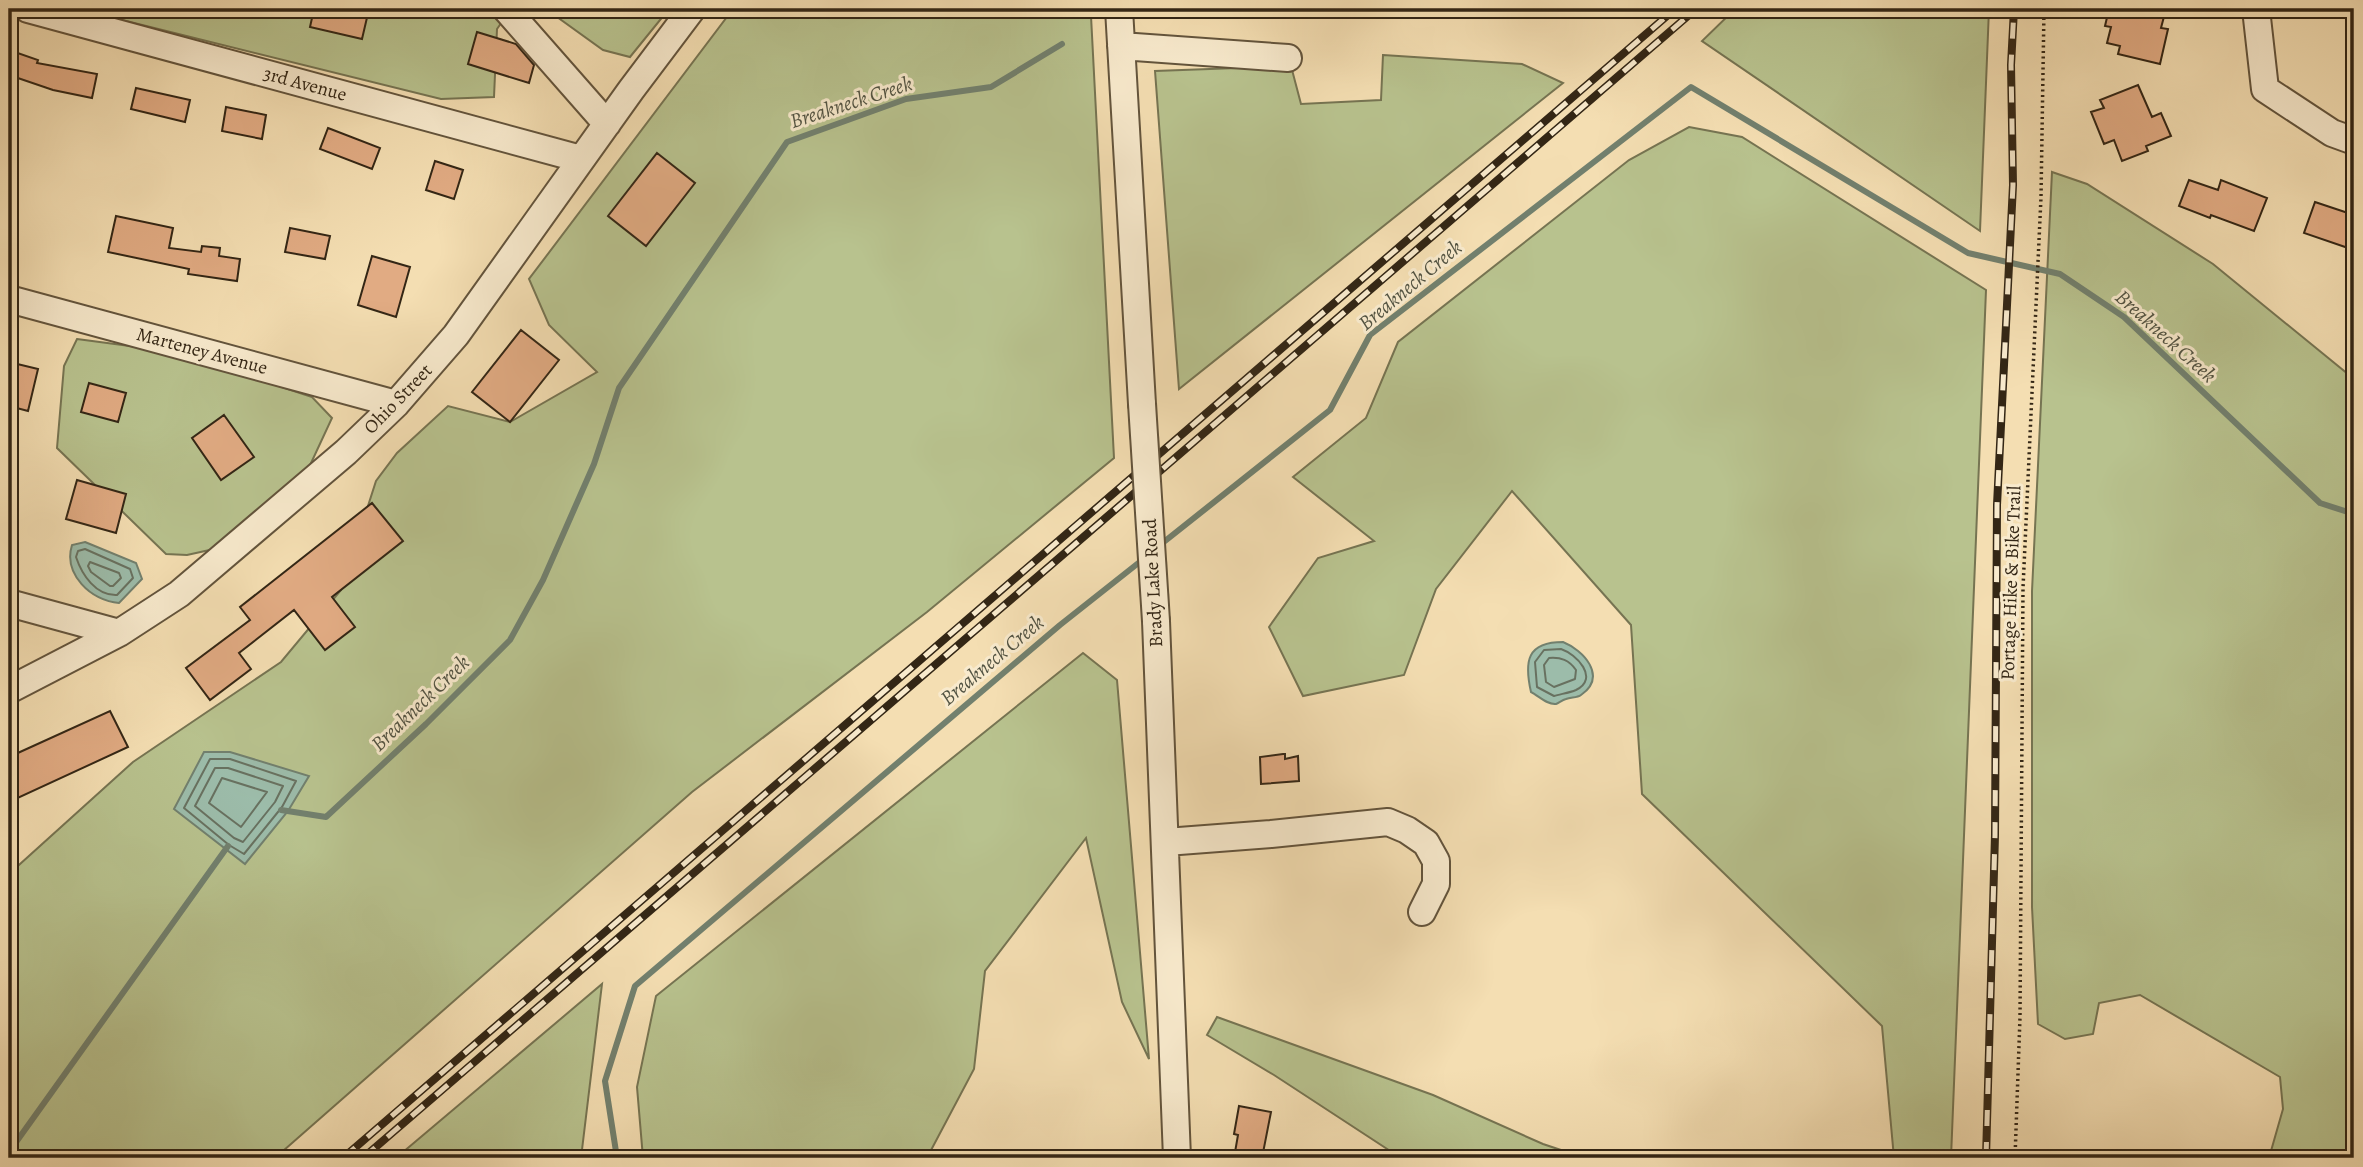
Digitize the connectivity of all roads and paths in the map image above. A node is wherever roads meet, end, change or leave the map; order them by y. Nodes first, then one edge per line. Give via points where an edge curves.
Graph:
1 (28, 9) edge
2 (506, 9) edge
3 (692, 9) edge
4 (1119, 9) edge
5 (2044, 9) edge
6 (2256, 9) edge
7 (1121, 46) junction
8 (1288, 58) dead end
9 (607, 124) junction
10 (2354, 141) edge
11 (581, 159) junction
12 (9, 299) edge
13 (396, 404) junction
14 (9, 603) edge
15 (118, 633) junction
16 (9, 690) edge
17 (1166, 842) junction
18 (1422, 912) dead end
19 (1177, 1158) edge
20 (2015, 1158) edge

1 - 11 street, 3rd Avenue
2 - 9 street
3 - 9 street, Ohio Street
4 - 7 street, Brady Lake Road
5 - 20 path, Portage Hike & Bike Trail via 2041,197 2023,588
6 - 10 street via 2264,89 2332,133
7 - 8 street
7 - 17 street, Brady Lake Road, bridge
9 - 11 street, Ohio Street
11 - 13 street, Ohio Street via 456,335
12 - 13 street, Marteney Avenue
13 - 15 street, Ohio Street via 179,594
14 - 15 street
15 - 16 street, Ohio Street
17 - 18 street via 1388,822 1426,843 1436,861 1436,884
17 - 19 street, Brady Lake Road

